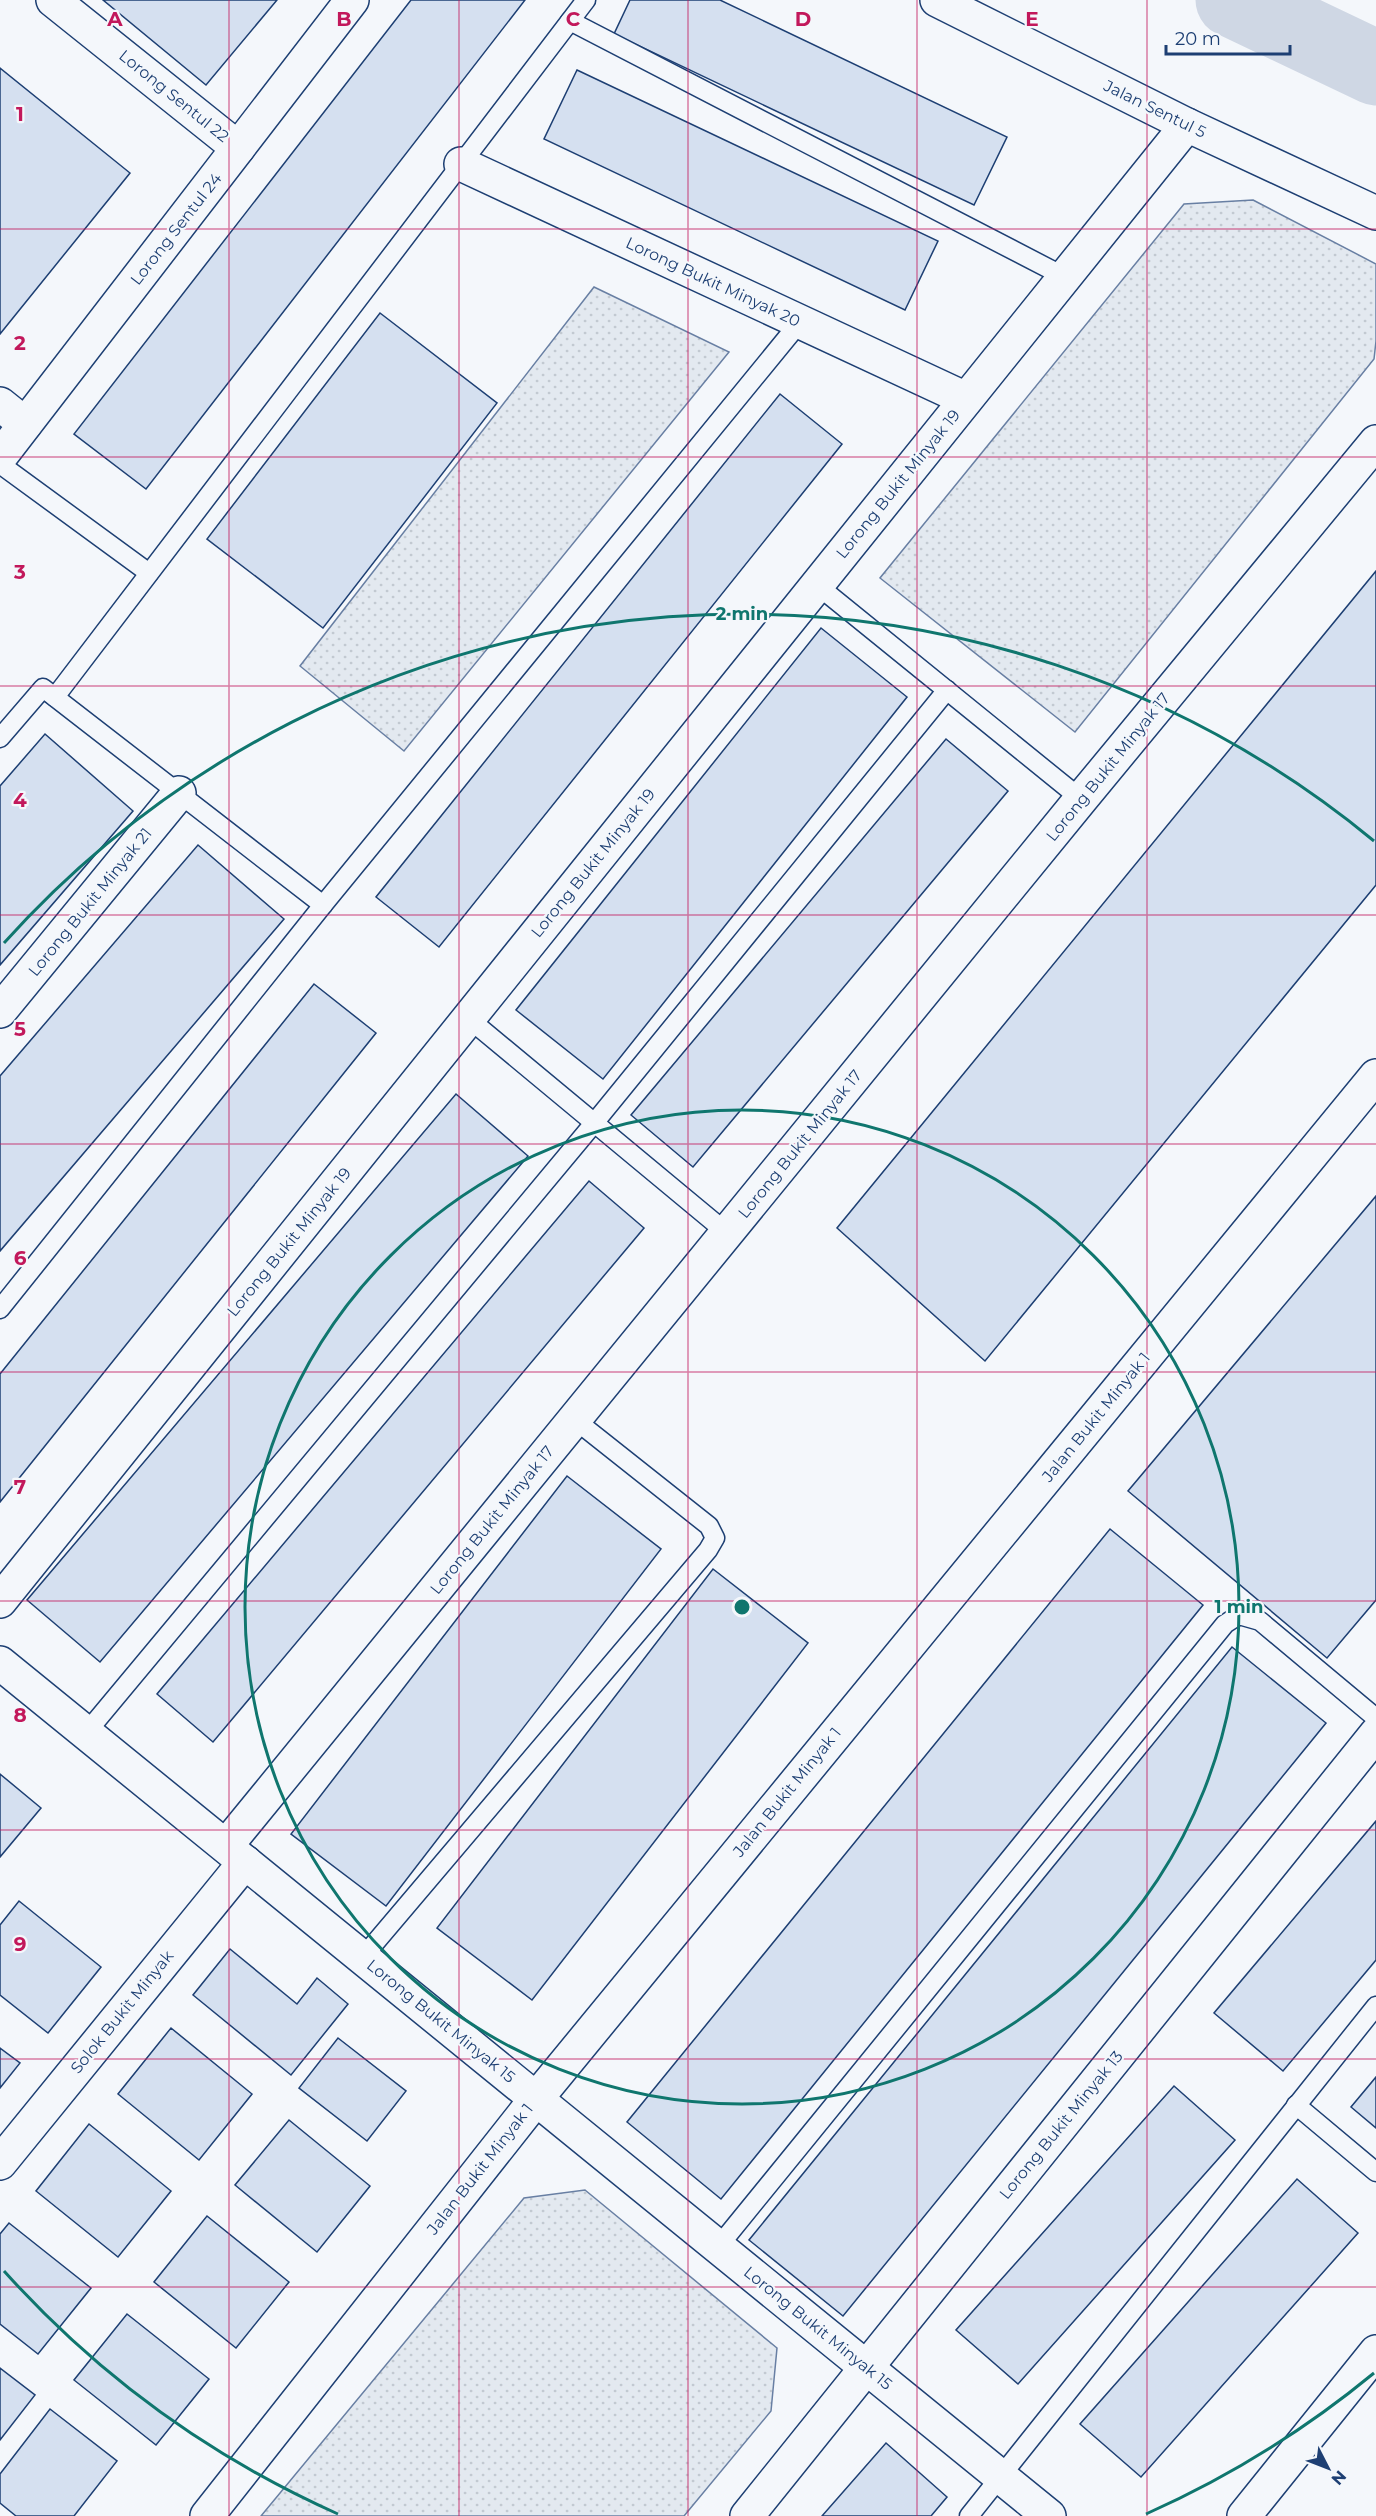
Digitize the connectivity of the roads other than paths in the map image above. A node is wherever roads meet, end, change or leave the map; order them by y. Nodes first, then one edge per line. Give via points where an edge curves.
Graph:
1 (53, 0) edge
2 (586, 0) edge
3 (937, 0) edge
4 (346, 2) edge
5 (570, 21) junction
6 (1186, 125) junction
7 (238, 148) junction
8 (461, 164) junction
9 (1376, 213) edge
10 (1065, 277) junction
11 (801, 322) junction
12 (966, 399) junction
13 (0, 404) edge
14 (25, 424) junction
15 (1376, 442) edge
16 (0, 457) edge
17 (0, 464) edge
18 (149, 573) junction
19 (817, 585) junction
20 (947, 690) junction
21 (55, 697) junction
22 (0, 738) edge
23 (179, 793) junction
24 (1081, 799) junction
25 (323, 905) junction
26 (0, 1011) edge
27 (468, 1018) junction
28 (1376, 1076) edge
29 (595, 1122) junction
30 (727, 1233) junction
31 (0, 1309) edge
32 (574, 1419) junction
33 (0, 1601) edge
34 (0, 1663) edge
35 (1376, 1718) edge
36 (86, 1733) junction
37 (1376, 1734) edge
38 (235, 1854) junction
39 (363, 1958) junction
40 (1376, 2006) edge
41 (536, 2098) junction
42 (1296, 2104) junction
43 (0, 2163) edge
44 (1376, 2172) edge
45 (718, 2247) junction
46 (1376, 2352) edge
47 (866, 2367) junction
48 (1000, 2476) junction
49 (207, 2516) edge
50 (747, 2516) edge
51 (969, 2516) edge
52 (1049, 2516) edge
53 (1244, 2516) edge

1 - 7 street, Lorong Sentul 22
2 - 5 lane
3 - 6 street, Jalan Sentul 5
4 - 7 street, Lorong Sentul 24
5 - 8 lane
5 - 10 lane
6 - 9 street, Jalan Sentul 5
6 - 10 street, Lorong Bukit Minyak 19
7 - 14 street, Lorong Sentul 24
8 - 11 street, Lorong Bukit Minyak 20
8 - 18 lane
10 - 12 street, Lorong Bukit Minyak 19
11 - 12 street, Lorong Bukit Minyak 20
11 - 25 lane
12 - 19 street, Lorong Bukit Minyak 19
13 - 14 street
14 - 16 street, Lorong Sentul 24
15 - 24 street, Lorong Bukit Minyak 17
17 - 18 lane
18 - 21 lane
19 - 20 lane
19 - 27 street, Lorong Bukit Minyak 19
20 - 24 lane
20 - 29 lane
21 - 22 lane via 43,688
21 - 23 lane
23 - 25 lane
23 - 26 street, Lorong Bukit Minyak 21
24 - 30 street, Lorong Bukit Minyak 17
25 - 31 lane
27 - 29 lane
27 - 33 street, Lorong Bukit Minyak 19
28 - 41 street, Jalan Bukit Minyak 1
29 - 30 lane
29 - 36 lane
30 - 32 street, Lorong Bukit Minyak 17
32 - 38 street, Lorong Bukit Minyak 17
32 - 39 lane via 709,1526 715,1538
34 - 36 street, Lorong Bukit Minyak 15
35 - 45 lane via 1260,1621 1239,1615 1225,1624
36 - 38 street, Lorong Bukit Minyak 15
37 - 47 street, Lorong Bukit Minyak 13
38 - 39 street, Lorong Bukit Minyak 15
38 - 43 street, Solok Bukit Minyak
39 - 41 street, Lorong Bukit Minyak 15
40 - 42 lane
41 - 45 street, Lorong Bukit Minyak 15
41 - 49 street, Jalan Bukit Minyak 1
42 - 44 lane
42 - 48 lane
45 - 47 street, Lorong Bukit Minyak 15
46 - 53 street
47 - 48 street, Lorong Bukit Minyak 15
47 - 50 street, Lorong Bukit Minyak 13
48 - 51 lane
48 - 52 street, Lorong Bukit Minyak 15

